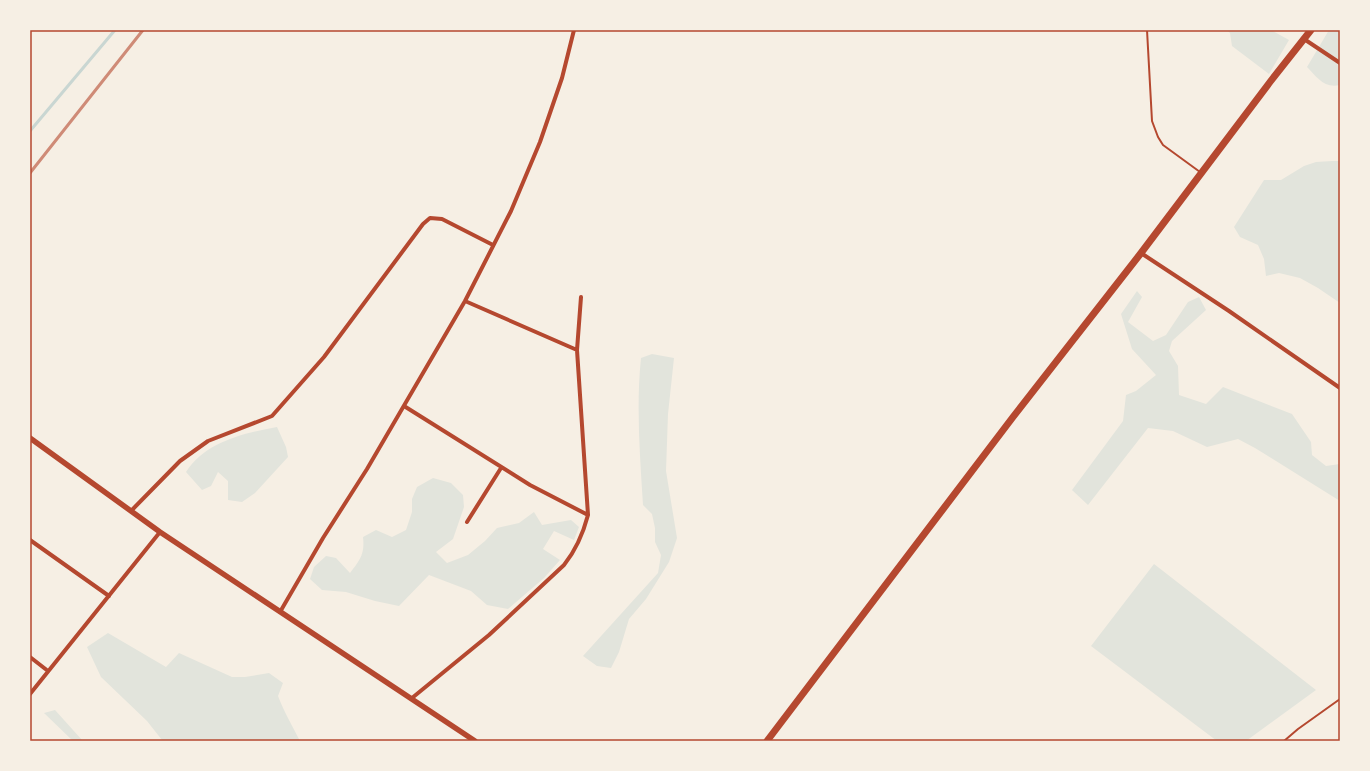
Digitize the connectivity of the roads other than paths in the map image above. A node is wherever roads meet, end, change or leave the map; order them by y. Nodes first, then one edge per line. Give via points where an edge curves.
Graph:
1 (574, 30) edge
2 (1147, 30) edge
3 (1311, 30) edge
4 (1304, 39) junction
5 (1340, 63) edge
6 (1201, 173) junction
7 (493, 245) junction
8 (1141, 253) junction
9 (581, 297) dead end
10 (465, 301) junction
11 (577, 350) junction
12 (1340, 388) edge
13 (404, 406) junction
14 (30, 438) edge
15 (502, 468) junction
16 (131, 511) junction
17 (588, 515) junction
18 (467, 522) dead end
19 (160, 532) junction
20 (30, 540) edge
21 (109, 596) junction
22 (280, 612) junction
23 (30, 657) edge
24 (48, 671) junction
25 (30, 694) edge
26 (412, 698) junction
27 (476, 741) edge
28 (767, 741) edge

1 - 7 street via 562,78 540,142 511,211
2 - 6 lane via 1152,121 1158,137 1163,145
3 - 4 highway
4 - 5 street
4 - 6 highway
6 - 8 highway
7 - 10 street
7 - 16 street via 442,219 430,218 324,357 272,416 208,441 180,461
8 - 12 street
8 - 28 highway
9 - 11 street
10 - 11 street
10 - 13 street
11 - 17 street
13 - 15 street
13 - 22 street
14 - 16 street
15 - 17 street
15 - 18 street
16 - 19 street
17 - 26 street via 582,536 564,565 489,634
19 - 21 street
19 - 22 street
20 - 21 street
21 - 24 street
22 - 26 street
23 - 24 street
24 - 25 street
26 - 27 street

